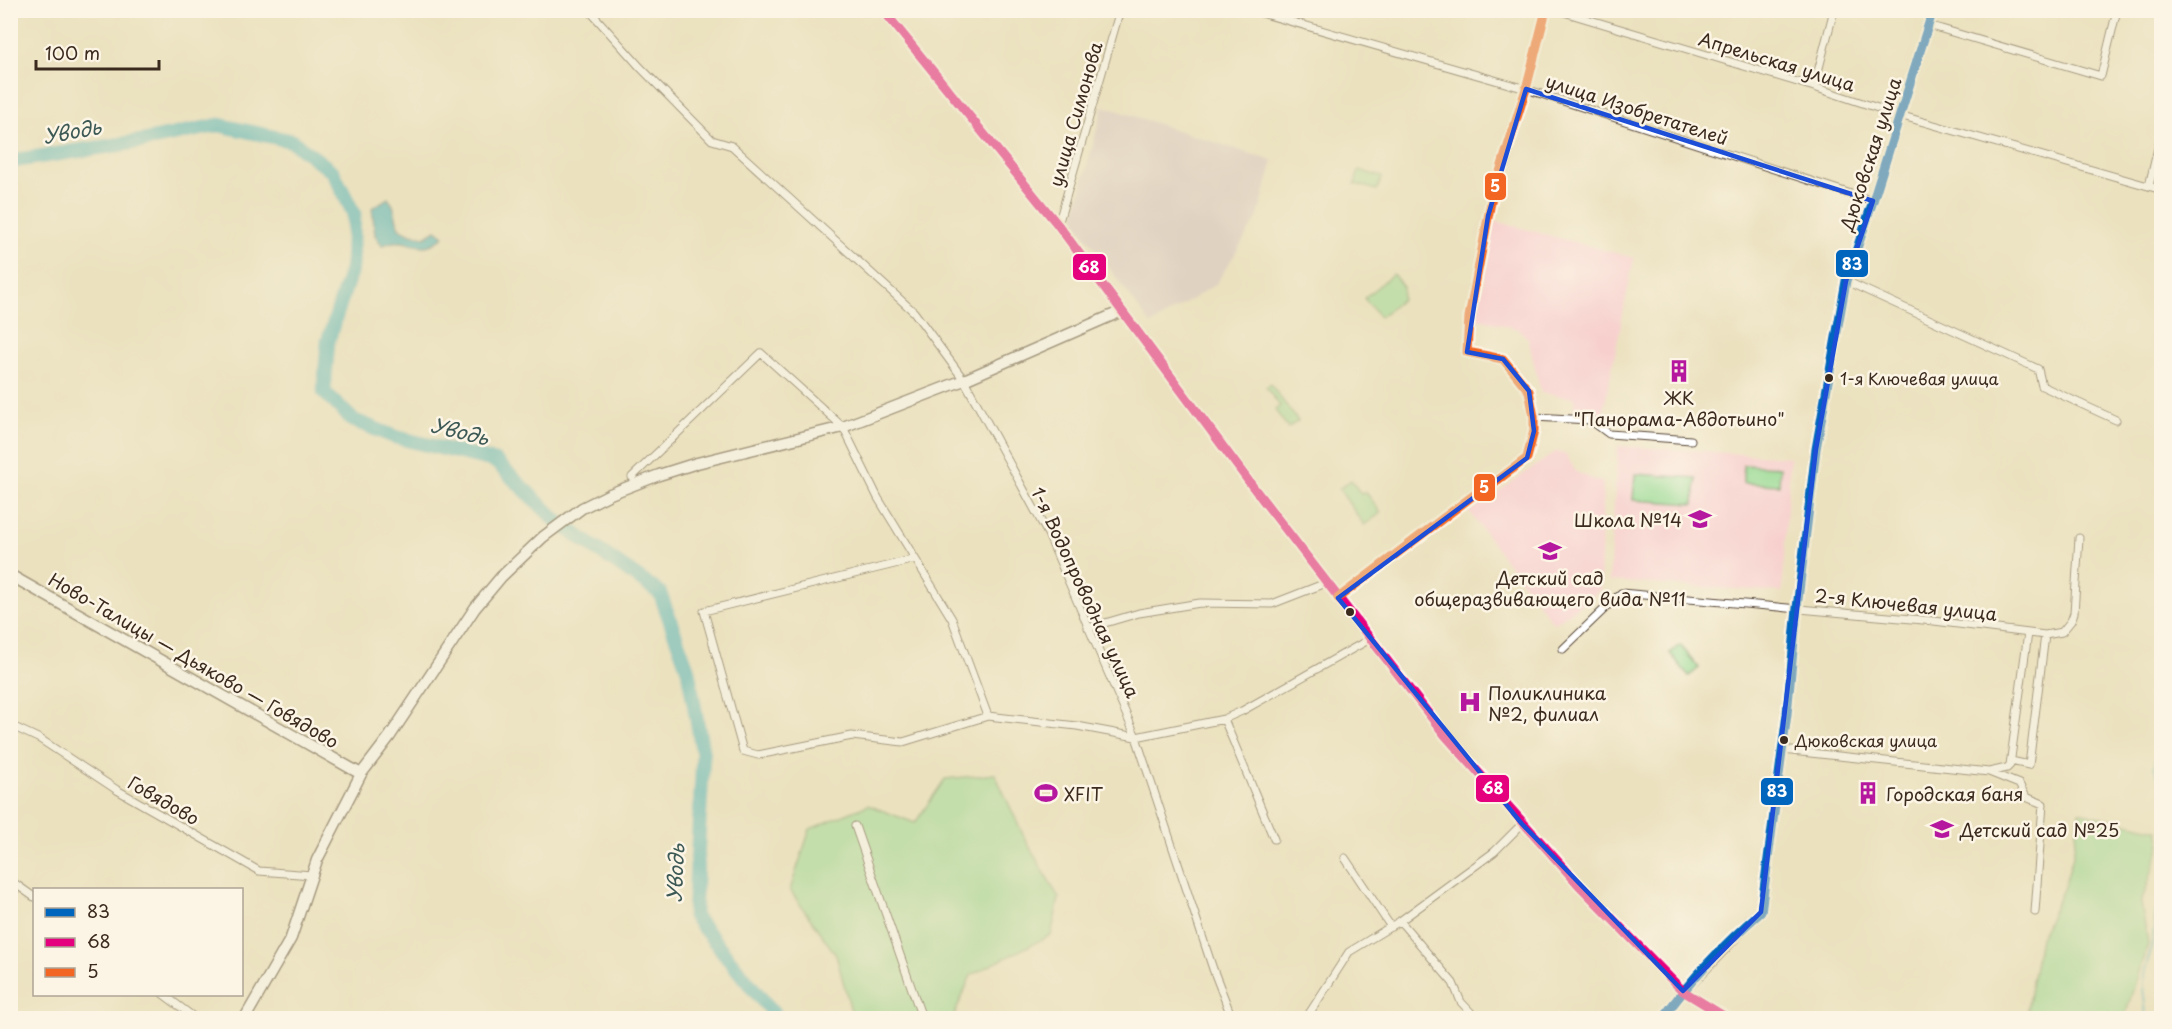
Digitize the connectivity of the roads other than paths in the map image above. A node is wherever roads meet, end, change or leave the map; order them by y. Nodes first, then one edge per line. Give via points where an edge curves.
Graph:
1 (589, 10) edge
2 (883, 10) edge
3 (1120, 10) edge
4 (1251, 10) edge
5 (1546, 10) edge
6 (1557, 10) edge
7 (1834, 10) edge
8 (1933, 10) edge
9 (2117, 10) edge
10 (1928, 26) junction
11 (1814, 87) junction
12 (1526, 89) junction
13 (1899, 115) junction
14 (2162, 132) edge
15 (2149, 186) junction
16 (2162, 190) edge
17 (1873, 201) junction
18 (1058, 225) junction
19 (1846, 281) junction
20 (1122, 311) junction
21 (964, 380) junction
22 (1534, 417) junction
23 (2116, 420) dead end
24 (843, 427) junction
25 (1691, 440) dead end
26 (632, 477) dead end
27 (2079, 538) dead end
28 (915, 558) junction
29 (10, 575) edge
30 (1326, 583) junction
31 (1338, 598) junction
32 (1797, 608) junction
33 (1088, 628) junction
34 (2028, 633) junction
35 (2045, 635) junction
36 (1370, 639) junction
37 (1563, 649) dead end
38 (988, 716) junction
39 (1224, 719) junction
40 (10, 725) edge
41 (1136, 737) junction
42 (1782, 750) junction
43 (2011, 761) junction
44 (1989, 772) junction
45 (361, 774) junction
46 (1522, 824) junction
47 (855, 826) dead end
48 (1274, 839) dead end
49 (1345, 858) dead end
50 (312, 875) junction
51 (10, 880) edge
52 (33, 896) edge
53 (2035, 912) dead end
54 (1400, 921) junction
55 (1391, 927) junction
56 (1683, 991) junction
57 (166, 996) edge
58 (1307, 1017) dead end
59 (195, 1018) edge
60 (245, 1018) edge
61 (922, 1018) edge
62 (1232, 1018) edge
63 (1476, 1018) edge
64 (1664, 1018) edge
65 (1727, 1018) edge

1 - 21 street, 1-я Водопроводная улица via 712,140 732,147 914,312
2 - 18 main road
3 - 18 street, улица Симонова
4 - 12 street, улица Изобретателей
5 - 12 street
6 - 11 street, Апрельская улица
7 - 11 street
8 - 10 main road, Дюковская улица
9 - 10 street via 2101,76
10 - 13 main road, Дюковская улица
11 - 13 street, Апрельская улица
12 - 17 street, улица Изобретателей
12 - 22 street via 1488,216 1469,317 1467,352 1503,359 1529,390
13 - 15 street, Апрельская улица
13 - 17 main road, Дюковская улица
14 - 15 street
15 - 16 street, Апрельская улица
17 - 19 main road, Дюковская улица
18 - 20 main road
19 - 23 street via 2038,369 2042,386
19 - 32 main road, Дюковская улица via 1816,448
20 - 21 main road
20 - 30 main road
21 - 24 main road
21 - 33 street, 1-я Водопроводная улица via 1048,534
22 - 25 street via 1590,420 1610,434
22 - 31 street via 1527,458
24 - 26 street via 761,353
24 - 28 street via 878,498
24 - 45 main road via 697,463 582,508 524,554 475,608
27 - 35 street via 2074,613 2062,632
28 - 38 street via 952,619
28 - 38 street via 704,611 743,751 758,755 852,736 903,742
29 - 45 main road, Ново-Талицы — Дьяково — Говядово
30 - 31 main road
30 - 33 street via 1272,604 1200,603 1139,613
31 - 36 main road
32 - 34 street, 2-я Ключевая улица
32 - 37 street, 2-я Ключевая улица via 1621,593
32 - 42 main road, Дюковская улица
33 - 41 street, 1-я Водопроводная улица
34 - 35 street, 2-я Ключевая улица
34 - 43 street
35 - 43 street via 2029,765
36 - 39 street
36 - 46 main road
38 - 41 street
39 - 41 street
39 - 48 street
40 - 50 street, Говядово via 40,739 117,790 259,871
41 - 62 street, 1-я Водопроводная улица
42 - 44 street
42 - 56 main road, Дюковская улица via 1761,912
43 - 44 street via 2007,768
44 - 53 street via 2019,784 2026,797 2043,804
45 - 50 main road
46 - 54 street via 1494,852
46 - 56 main road
47 - 61 street
49 - 55 street
50 - 60 main road via 291,938
51 - 52 street
54 - 55 street
54 - 63 street via 1453,983 1461,1002
55 - 58 street via 1349,952
56 - 64 street
56 - 65 main road
57 - 59 street

